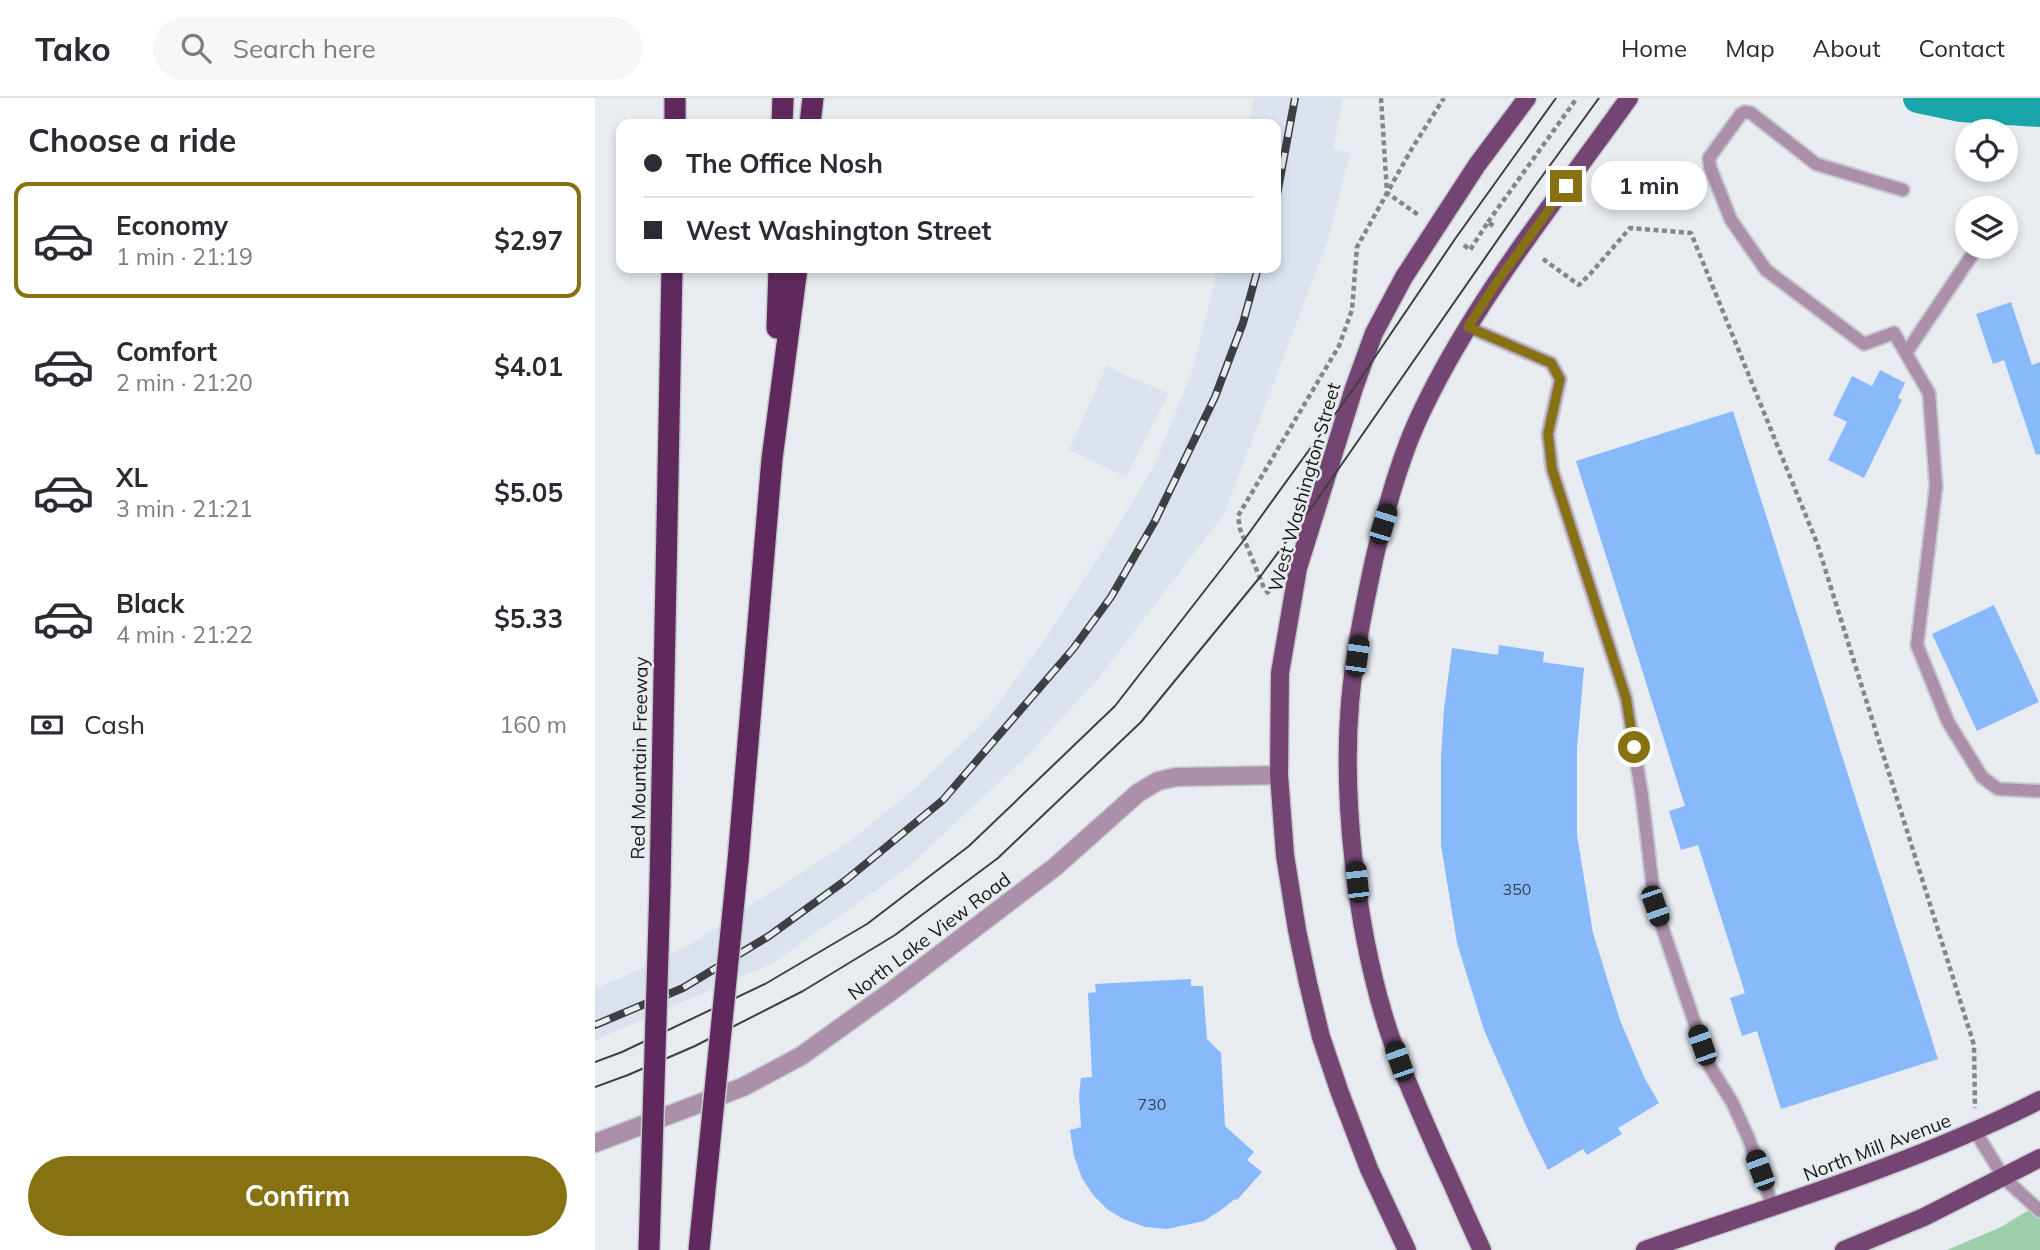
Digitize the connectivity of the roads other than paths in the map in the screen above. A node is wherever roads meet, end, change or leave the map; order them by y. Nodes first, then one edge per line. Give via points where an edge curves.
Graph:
1 (675, 98) edge
2 (783, 98) edge
3 (813, 98) edge
4 (1527, 98) edge
5 (1629, 98) edge
6 (675, 119) edge
7 (782, 119) edge
8 (811, 119) edge
9 (1903, 190) dead end
10 (1968, 259) edge
11 (672, 273) edge
12 (779, 273) edge
13 (796, 273) edge
14 (1468, 327) junction
15 (1906, 353) junction
16 (772, 460) junction
17 (1279, 775) junction
18 (2040, 791) edge
19 (2040, 1100) edge
20 (1975, 1131) junction
21 (595, 1143) edge
22 (2040, 1158) edge
23 (2004, 1178) junction
24 (1773, 1207) junction
25 (2040, 1212) edge
26 (649, 1250) edge
27 (699, 1250) edge
28 (1407, 1250) edge
29 (1482, 1250) edge
30 (1645, 1250) edge
31 (1844, 1250) edge

1 - 6 highway
2 - 7 highway
3 - 8 highway
4 - 17 main road, West Washington Street via 1404,277 1374,333 1298,568 1280,673
5 - 14 main road
9 - 15 lane via 1816,164 1745,112 1709,158 1731,220 1766,270 1864,344 1894,333
10 - 15 lane
11 - 26 highway, Red Mountain Freeway, bridge
12 - 16 highway
13 - 16 highway
14 - 24 lane via 1551,363 1560,379 1548,434 1552,469 1626,698 1655,906 1709,1065 1733,1102
14 - 29 main road via 1421,413 1383,524 1363,609 1350,703 1348,760 1357,882 1383,1013 1408,1085
15 - 18 lane via 1929,393 1936,486 1917,645 1948,722 1982,777 1998,789
16 - 27 highway, bridge
17 - 21 street, North Lake View Road via 1176,777 1158,782 1138,793 1055,867 801,1056 743,1087
17 - 28 main road, West Washington Street via 1297,930 1321,1037 1369,1169
19 - 20 main road, North Mill Avenue
20 - 23 lane
20 - 24 main road, North Mill Avenue
22 - 23 main road
23 - 25 lane
23 - 31 main road
24 - 30 main road, North Mill Avenue

